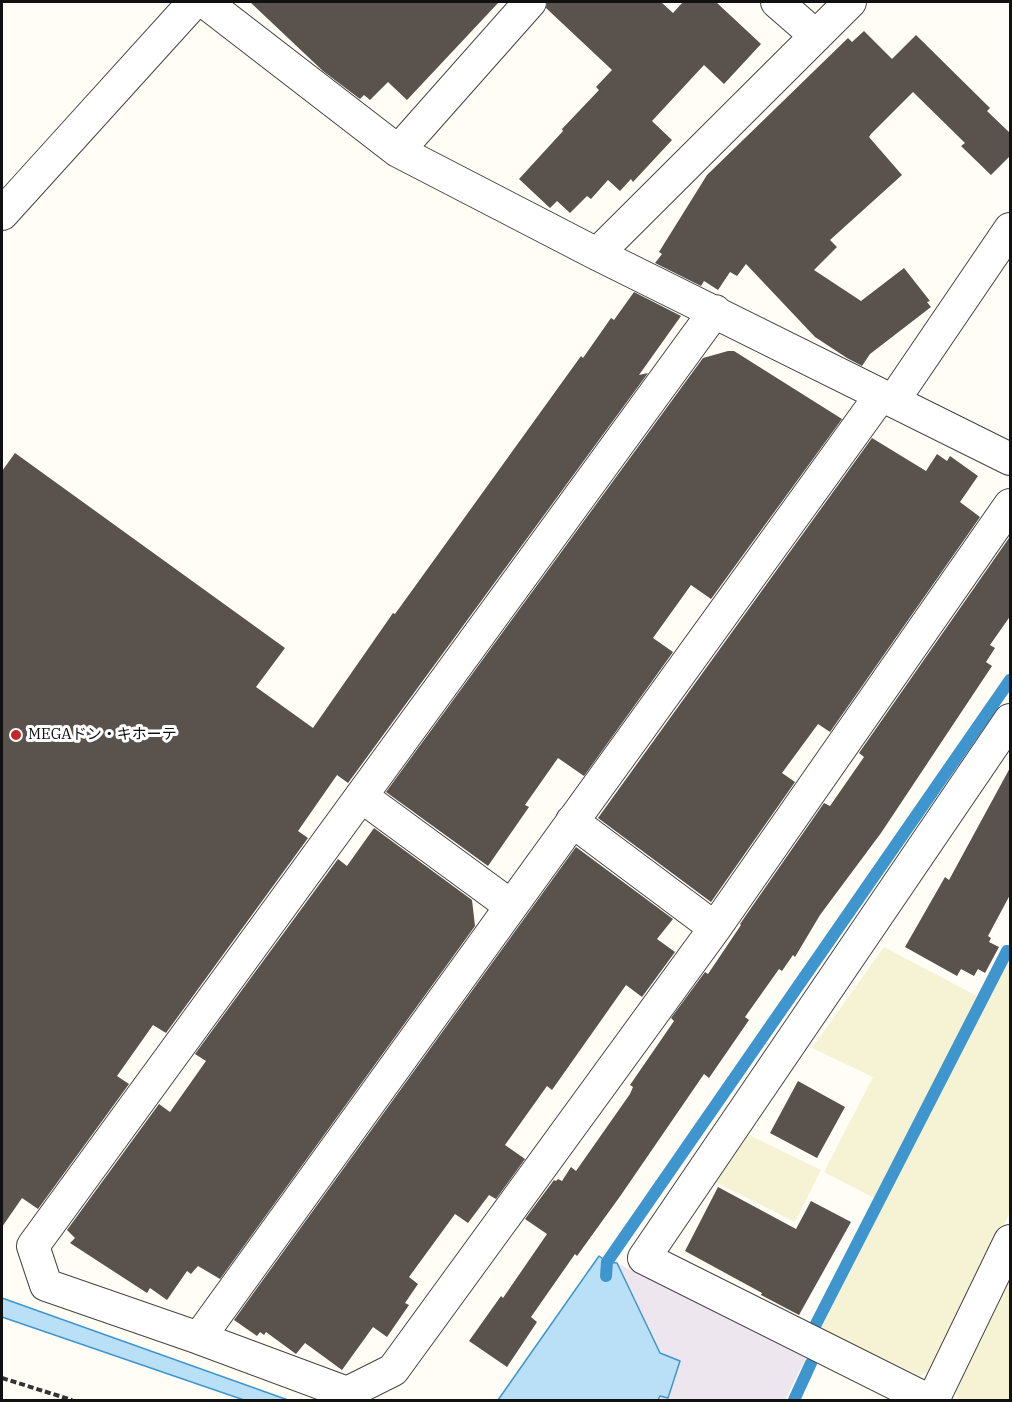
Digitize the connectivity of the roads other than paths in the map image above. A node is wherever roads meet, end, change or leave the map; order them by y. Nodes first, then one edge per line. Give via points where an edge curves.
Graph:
1 (194, 2) edge
2 (205, 2) edge
3 (530, 2) edge
4 (777, 2) edge
5 (850, 2) edge
6 (816, 36) junction
7 (398, 151) junction
8 (2, 214) edge
9 (1011, 229) edge
10 (597, 254) junction
11 (715, 311) junction
12 (887, 398) junction
13 (1011, 459) edge
14 (1011, 505) edge
15 (1011, 720) edge
16 (361, 796) junction
17 (572, 820) junction
18 (511, 906) junction
19 (715, 928) junction
20 (1011, 1241) edge
21 (199, 1338) junction
22 (931, 1401) edge

1 - 8 street
2 - 7 street
3 - 7 street
4 - 6 street
5 - 6 street
6 - 10 street
7 - 10 street
9 - 12 street
10 - 11 street
11 - 12 street
11 - 16 street
12 - 13 street
12 - 17 street
14 - 19 street
15 - 22 street via 644,1258
16 - 18 street
16 - 21 street via 33,1246 46,1285
17 - 18 street
17 - 19 street
18 - 21 street
19 - 21 street via 393,1370 347,1393
20 - 22 street

